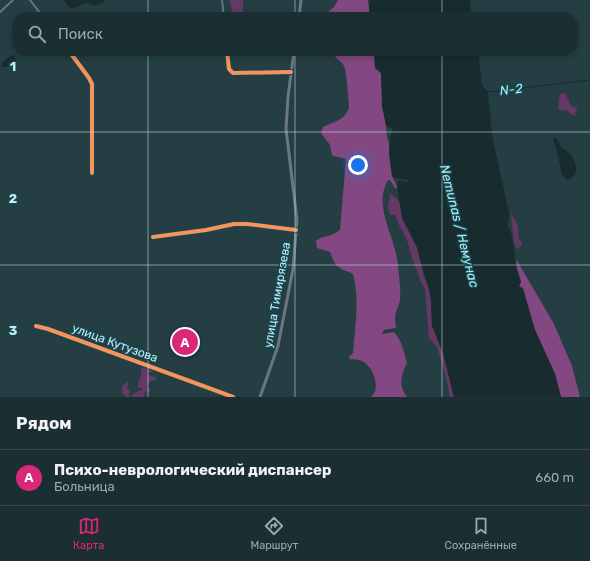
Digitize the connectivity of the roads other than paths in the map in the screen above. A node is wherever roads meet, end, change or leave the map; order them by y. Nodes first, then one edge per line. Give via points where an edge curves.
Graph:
1 (13, 0) edge
2 (30, 0) edge
3 (222, 0) edge
4 (301, 0) edge
5 (0, 12) edge
6 (39, 12) edge
7 (223, 12) edge
8 (300, 12) edge
9 (72, 56) edge
10 (228, 56) edge
11 (293, 56) edge
12 (291, 72) junction
13 (92, 173) dead end
14 (296, 230) junction
15 (153, 237) dead end
16 (36, 326) dead end
17 (233, 397) edge
18 (260, 397) edge

1 - 5 street
2 - 6 street
3 - 7 street
4 - 8 main road
9 - 13 street via 92,84
10 - 12 street via 229,68 234,73
11 - 12 main road, улица Тимирязева
12 - 14 main road, улица Тимирязева via 286,129
14 - 15 street via 234,224
14 - 18 main road, улица Тимирязева via 293,269 276,355
16 - 17 street, улица Кутузова

